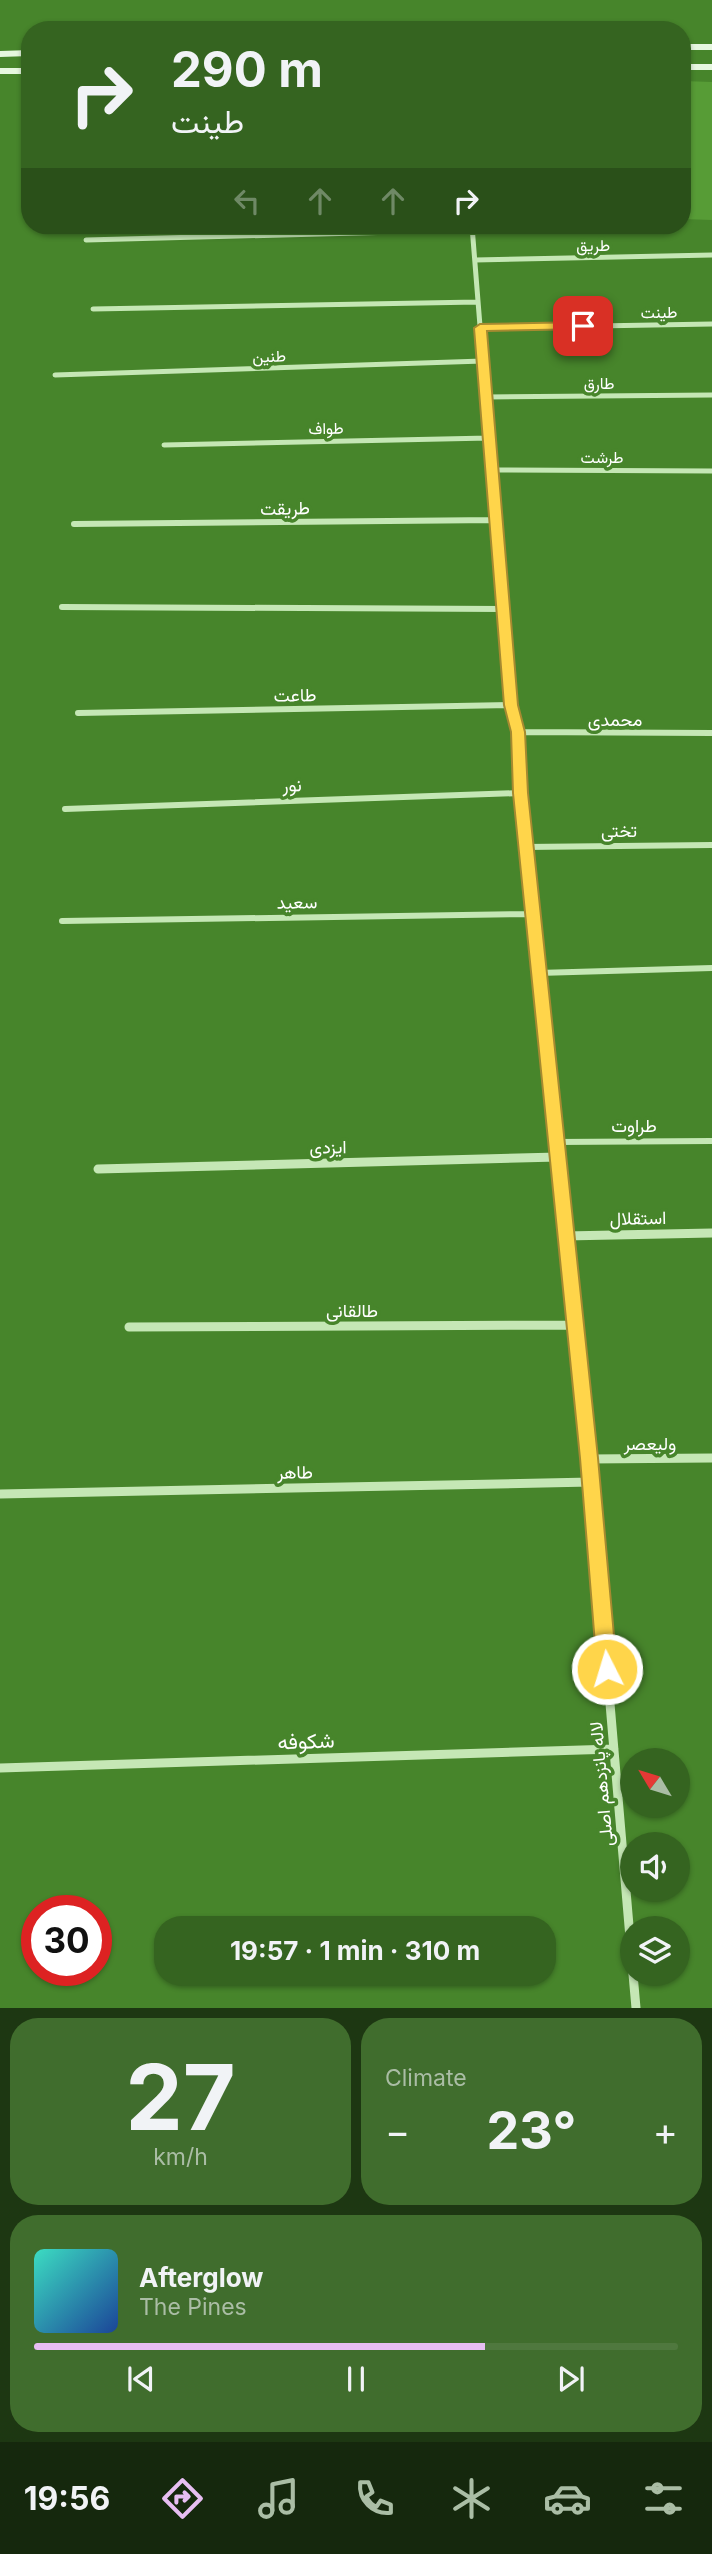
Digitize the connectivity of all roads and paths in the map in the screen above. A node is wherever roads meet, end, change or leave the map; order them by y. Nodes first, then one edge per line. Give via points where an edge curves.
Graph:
1 (691, 47) edge
2 (712, 47) edge
3 (21, 53) edge
4 (0, 54) edge
5 (691, 67) edge
6 (712, 67) edge
7 (0, 71) edge
8 (21, 71) edge
9 (247, 235) edge
10 (473, 235) edge
11 (86, 240) dead end
12 (712, 255) edge
13 (475, 260) junction
14 (478, 302) junction
15 (93, 309) dead end
16 (712, 324) edge
17 (480, 328) junction
18 (483, 361) junction
19 (55, 375) dead end
20 (712, 395) edge
21 (486, 397) junction
22 (489, 438) junction
23 (164, 445) dead end
24 (492, 470) junction
25 (712, 471) edge
26 (496, 520) junction
27 (74, 524) dead end
28 (62, 607) dead end
29 (503, 609) junction
30 (511, 705) junction
31 (78, 713) dead end
32 (518, 732) junction
33 (712, 733) edge
34 (520, 793) junction
35 (65, 809) dead end
36 (712, 845) edge
37 (526, 847) junction
38 (533, 914) junction
39 (62, 921) dead end
40 (712, 968) edge
41 (538, 973) junction
42 (712, 1141) edge
43 (556, 1142) junction
44 (558, 1157) junction
45 (98, 1168) dead end
46 (712, 1233) edge
47 (565, 1236) junction
48 (575, 1325) junction
49 (129, 1327) dead end
50 (712, 1458) edge
51 (589, 1459) junction
52 (591, 1482) junction
53 (0, 1494) edge
54 (614, 1749) junction
55 (0, 1768) edge
56 (628, 1916) edge
57 (634, 1986) edge
58 (636, 2008) edge

1 - 2 main road
3 - 4 main road
5 - 6 main road
7 - 8 main road
9 - 11 street
10 - 13 street, لاله پانزدهم اصلی
12 - 13 street, طریق
13 - 14 street, لاله پانزدهم اصلی
14 - 15 street
14 - 17 street, لاله پانزدهم اصلی
16 - 17 street, طینت
17 - 18 street, لاله پانزدهم اصلی
18 - 19 street, طنین
18 - 21 street, لاله پانزدهم اصلی
20 - 21 street, طارق
21 - 22 street, لاله پانزدهم اصلی
22 - 23 street, طواف
22 - 24 street, لاله پانزدهم اصلی
24 - 25 street, طرشت
24 - 26 street, لاله پانزدهم اصلی
26 - 27 street, طریقت
26 - 29 street, لاله پانزدهم اصلی
28 - 29 street
29 - 30 street, لاله پانزدهم اصلی
30 - 31 street, طاعت
30 - 32 street, لاله پانزدهم اصلی
32 - 33 street, محمدی
32 - 34 street, لاله پانزدهم اصلی
34 - 35 street, نور
34 - 37 street, لاله پانزدهم اصلی
36 - 37 street, تختی
37 - 38 street, لاله پانزدهم اصلی
38 - 39 street, سعید
38 - 41 street, لاله پانزدهم اصلی
40 - 41 street
41 - 43 street, لاله پانزدهم اصلی
42 - 43 street, طراوت
43 - 44 street, لاله پانزدهم اصلی
44 - 45 street, ایزدی
44 - 47 street, لاله پانزدهم اصلی
46 - 47 street, استقلال
47 - 48 street, لاله پانزدهم اصلی
48 - 49 street, طالقانی
48 - 51 street, لاله پانزدهم اصلی
50 - 51 street, ولیعصر
51 - 52 street, لاله پانزدهم اصلی
52 - 53 street, طاهر
52 - 54 street, لاله پانزدهم اصلی
54 - 55 street, شکوفه
54 - 56 street, لاله پانزدهم اصلی
57 - 58 street

